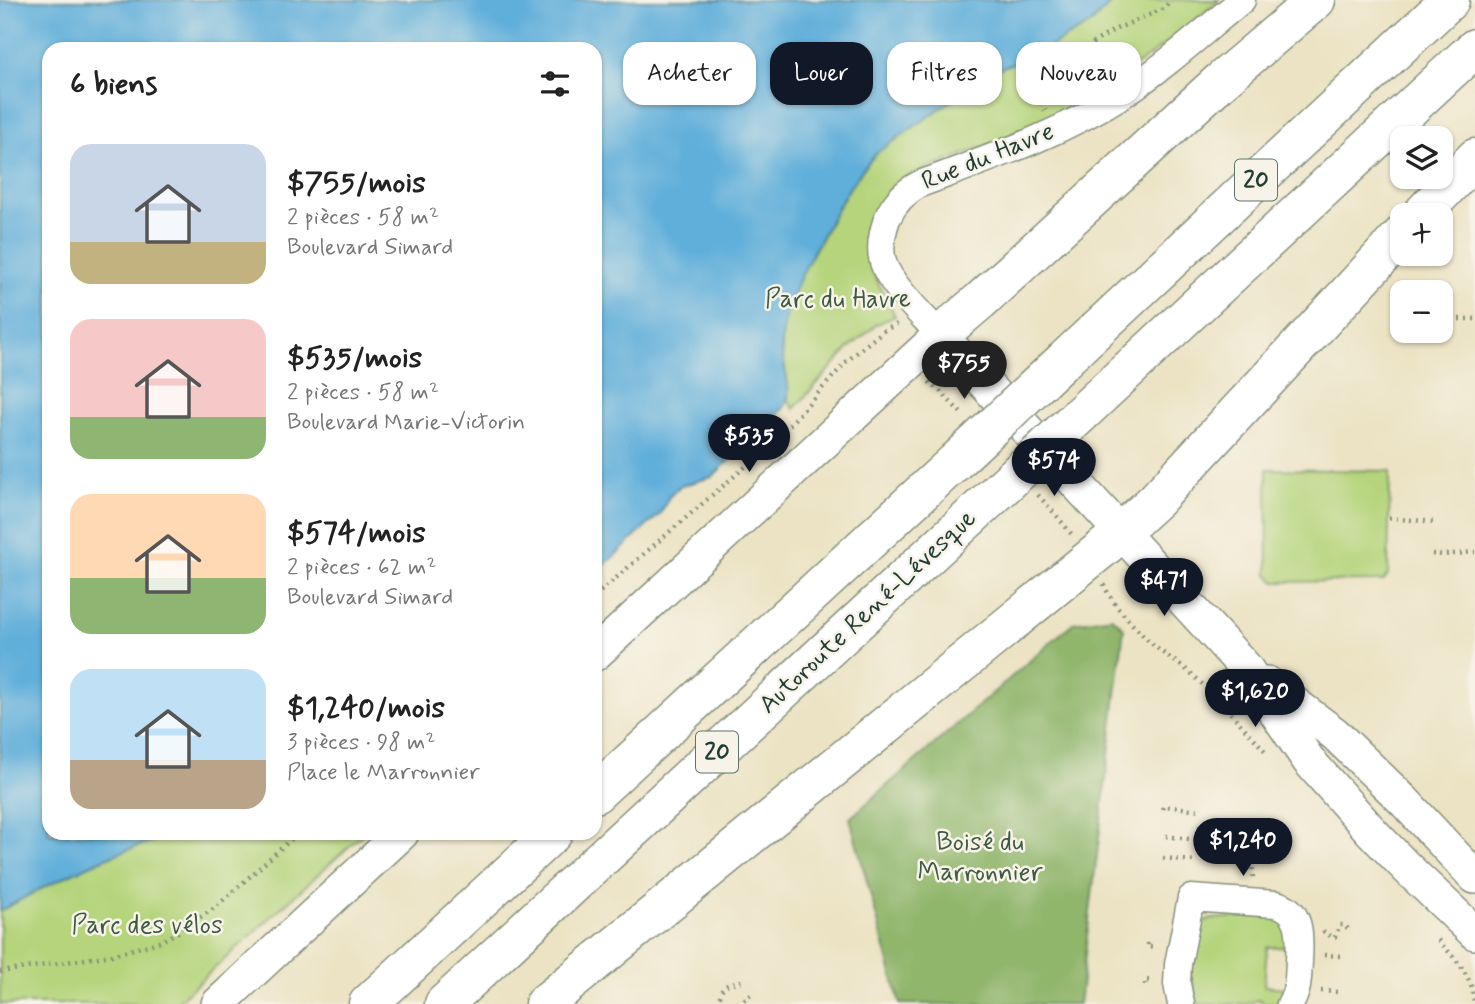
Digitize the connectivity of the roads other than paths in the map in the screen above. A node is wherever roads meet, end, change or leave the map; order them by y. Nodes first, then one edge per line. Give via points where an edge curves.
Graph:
1 (1242, 0) edge
2 (1316, 0) edge
3 (1450, 0) edge
4 (1475, 48) edge
5 (1475, 158) edge
6 (1432, 203) edge
7 (1390, 249) edge
8 (940, 335) junction
9 (1122, 532) junction
10 (602, 647) edge
11 (1245, 667) junction
12 (602, 788) edge
13 (394, 840) edge
14 (545, 840) edge
15 (1475, 877) edge
16 (1475, 933) edge
17 (218, 1004) edge
18 (368, 1004) edge
19 (444, 1004) edge
20 (544, 1004) edge
21 (1181, 1004) edge
22 (1290, 1004) edge

1 - 8 street, Rue du Havre via 1123,94 1040,138 920,184 902,196 883,232 883,261 895,283
2 - 8 highway
3 - 12 highway, Autoroute René-Lévesque / 20, bridge
4 - 19 highway, Autoroute René-Lévesque / 20, bridge
5 - 6 highway
7 - 9 highway
8 - 9 main road
8 - 10 main road
9 - 11 main road
9 - 20 highway
11 - 15 main road via 1335,734
11 - 16 main road via 1309,761 1401,862
13 - 17 main road
14 - 18 highway
21 - 22 street via 1178,964 1191,898 1276,905 1292,913 1300,943 1297,991

